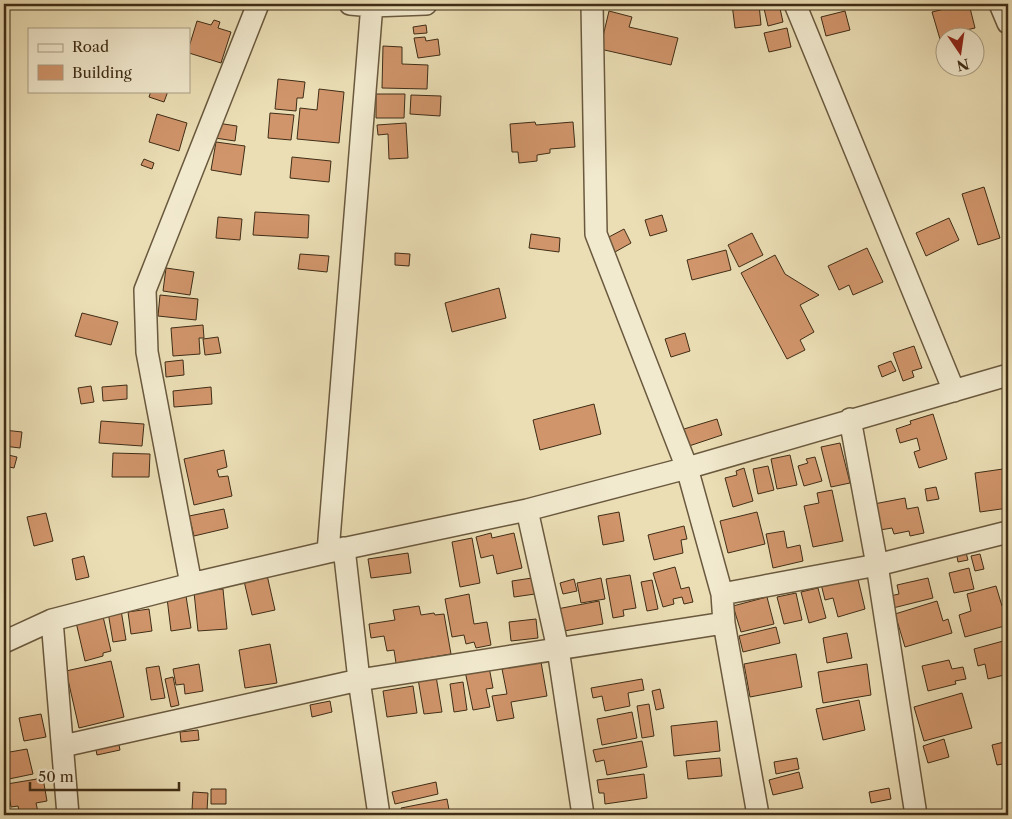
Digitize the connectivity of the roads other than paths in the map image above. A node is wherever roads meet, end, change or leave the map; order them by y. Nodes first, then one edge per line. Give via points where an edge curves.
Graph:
1 (258, 4) edge
2 (350, 4) edge
3 (426, 4) edge
4 (592, 4) edge
5 (795, 4) edge
6 (1000, 4) edge
7 (372, 5) edge
8 (1008, 23) edge
9 (1008, 375) edge
10 (954, 390) junction
11 (850, 420) junction
12 (687, 468) junction
13 (527, 510) junction
14 (1008, 532) edge
15 (336, 550) junction
16 (877, 565) junction
17 (191, 584) junction
18 (722, 594) junction
19 (52, 620) junction
20 (724, 623) junction
21 (4, 642) edge
22 (558, 649) junction
23 (359, 680) junction
24 (63, 746) junction
25 (68, 815) edge
26 (379, 815) edge
27 (583, 815) edge
28 (758, 815) edge
29 (916, 815) edge

1 - 17 street via 145,290 147,352
2 - 7 street
3 - 7 street
4 - 12 street via 596,234
5 - 10 street
6 - 8 street
7 - 15 street
9 - 10 street
10 - 11 street
11 - 12 street
11 - 16 street
12 - 13 street
12 - 18 street
13 - 15 street
13 - 22 street
14 - 16 street
15 - 17 street
15 - 23 street
16 - 18 street
16 - 29 street
17 - 19 street
18 - 20 street
19 - 21 street
19 - 24 street
20 - 22 street
20 - 28 street
22 - 23 street
22 - 27 street
23 - 24 street
23 - 26 street
24 - 25 street

